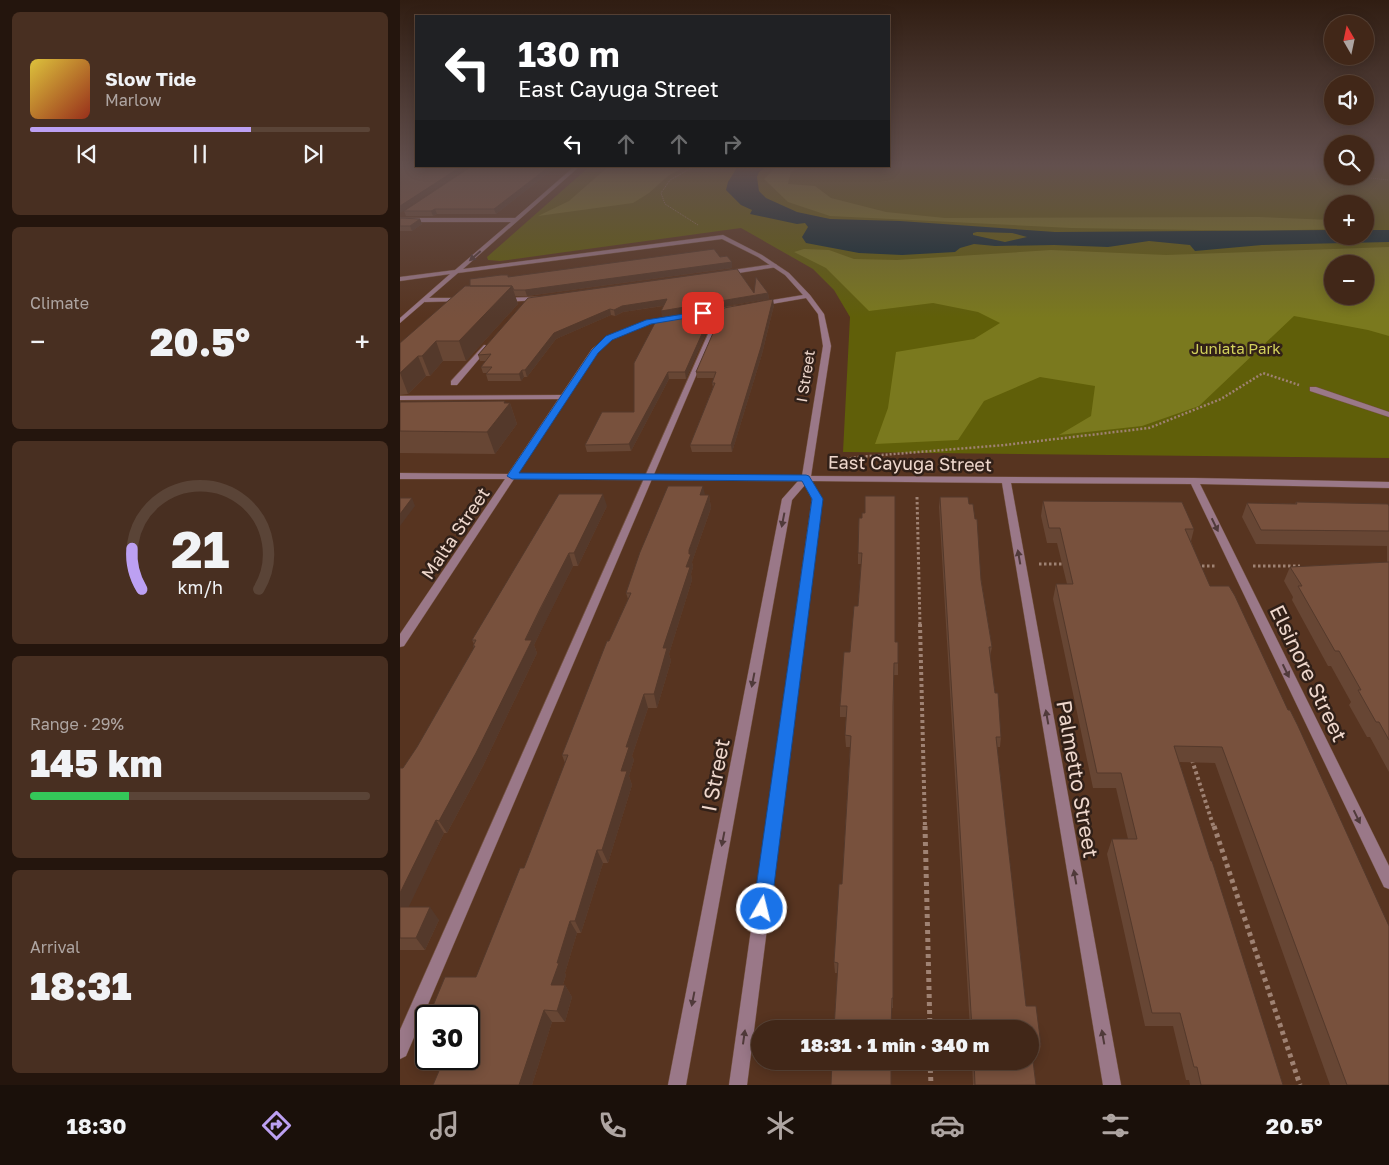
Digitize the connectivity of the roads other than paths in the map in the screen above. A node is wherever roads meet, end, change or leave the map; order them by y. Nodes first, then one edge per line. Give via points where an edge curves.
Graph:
1 (520, 217) edge
2 (400, 219) edge
3 (516, 220) junction
4 (775, 266) junction
5 (457, 272) junction
6 (718, 274) edge
7 (400, 279) edge
8 (808, 296) junction
9 (546, 298) edge
10 (425, 300) junction
11 (471, 300) edge
12 (499, 300) edge
13 (527, 300) junction
14 (750, 305) edge
15 (740, 307) edge
16 (520, 308) edge
17 (721, 310) junction
18 (694, 314) edge
19 (676, 318) edge
20 (400, 322) edge
21 (494, 338) edge
22 (454, 383) dead end
23 (1313, 389) road end
24 (564, 397) junction
25 (400, 398) edge
26 (1389, 415) edge
27 (400, 476) edge
28 (512, 476) junction
29 (648, 477) junction
30 (806, 478) junction
31 (1006, 480) junction
32 (1194, 481) junction
33 (1389, 485) edge
34 (400, 643) edge
35 (1389, 882) edge
36 (400, 1050) edge
37 (677, 1085) edge
38 (738, 1085) edge
39 (1112, 1085) edge

1 - 3 street
2 - 3 street
3 -> 5 street
4 - 5 street, I Street via 723,237
4 - 6 street
4 - 8 street, I Street
5 - 7 street
5 - 10 street
8 - 14 street
8 - 30 street, I Street via 821,314 827,346
9 - 13 street
10 - 11 street
10 - 20 street
12 - 13 street
13 - 16 street
15 - 17 street
17 - 18 street
17 - 29 street
19 - 24 street, Malta Street via 649,322 609,338 595,351
21 - 22 street
23 - 26 street
24 - 25 street
24 - 28 street, Malta Street
27 - 28 street, East Cayuga Street
28 - 29 street, East Cayuga Street
28 - 34 street, Malta Street
29 - 30 street, East Cayuga Street
29 - 36 street
30 - 31 street, East Cayuga Street
30 -> 37 street, I Street via 787,499
38 -> 30 street via 817,499
31 - 32 street, East Cayuga Street
39 -> 31 street, Palmetto Street
32 - 33 street, East Cayuga Street
32 -> 35 street, Elsinore Street

